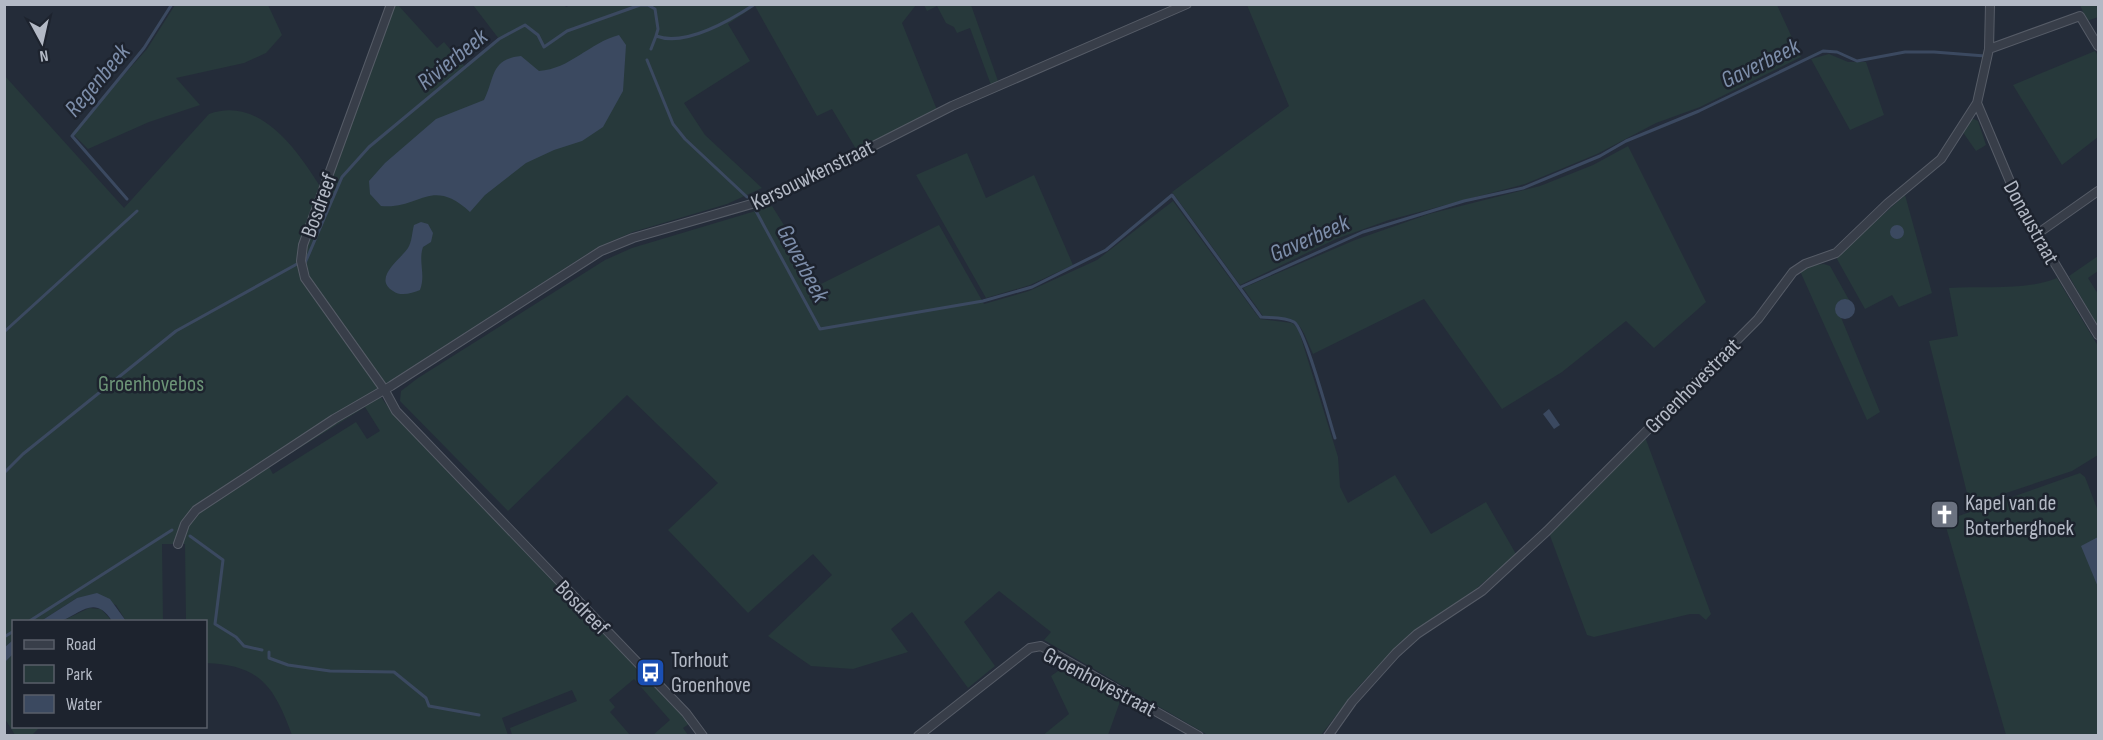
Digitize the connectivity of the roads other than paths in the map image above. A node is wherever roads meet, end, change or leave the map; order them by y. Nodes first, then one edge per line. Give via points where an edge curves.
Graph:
1 (391, 4) edge
2 (1187, 4) edge
3 (1990, 4) edge
4 (2098, 46) edge
5 (1989, 49) junction
6 (1977, 104) junction
7 (2098, 192) edge
8 (2037, 234) junction
9 (2098, 335) edge
10 (384, 389) junction
11 (178, 544) dead end
12 (703, 735) edge
13 (918, 735) edge
14 (1199, 735) edge
15 (1328, 735) edge

1 - 10 street, Bosdreef via 303,245 301,261 305,278
2 - 10 street, Kersouwkenstraat via 952,106 769,199 601,251
3 - 5 street, Groenhovestraat
4 - 5 street via 2080,16
5 - 6 street, Groenhovestraat
6 - 8 street, Donaustraat via 1990,140
6 - 15 street, Groenhovestraat via 1941,159 1836,253 1793,272 1758,319 1547,531 1482,591 1395,653
7 - 8 street
8 - 9 street, Donaustraat
10 - 11 street via 195,510
10 - 12 street, Bosdreef via 396,411
13 - 14 street, Groenhovestraat via 1030,648 1041,646

